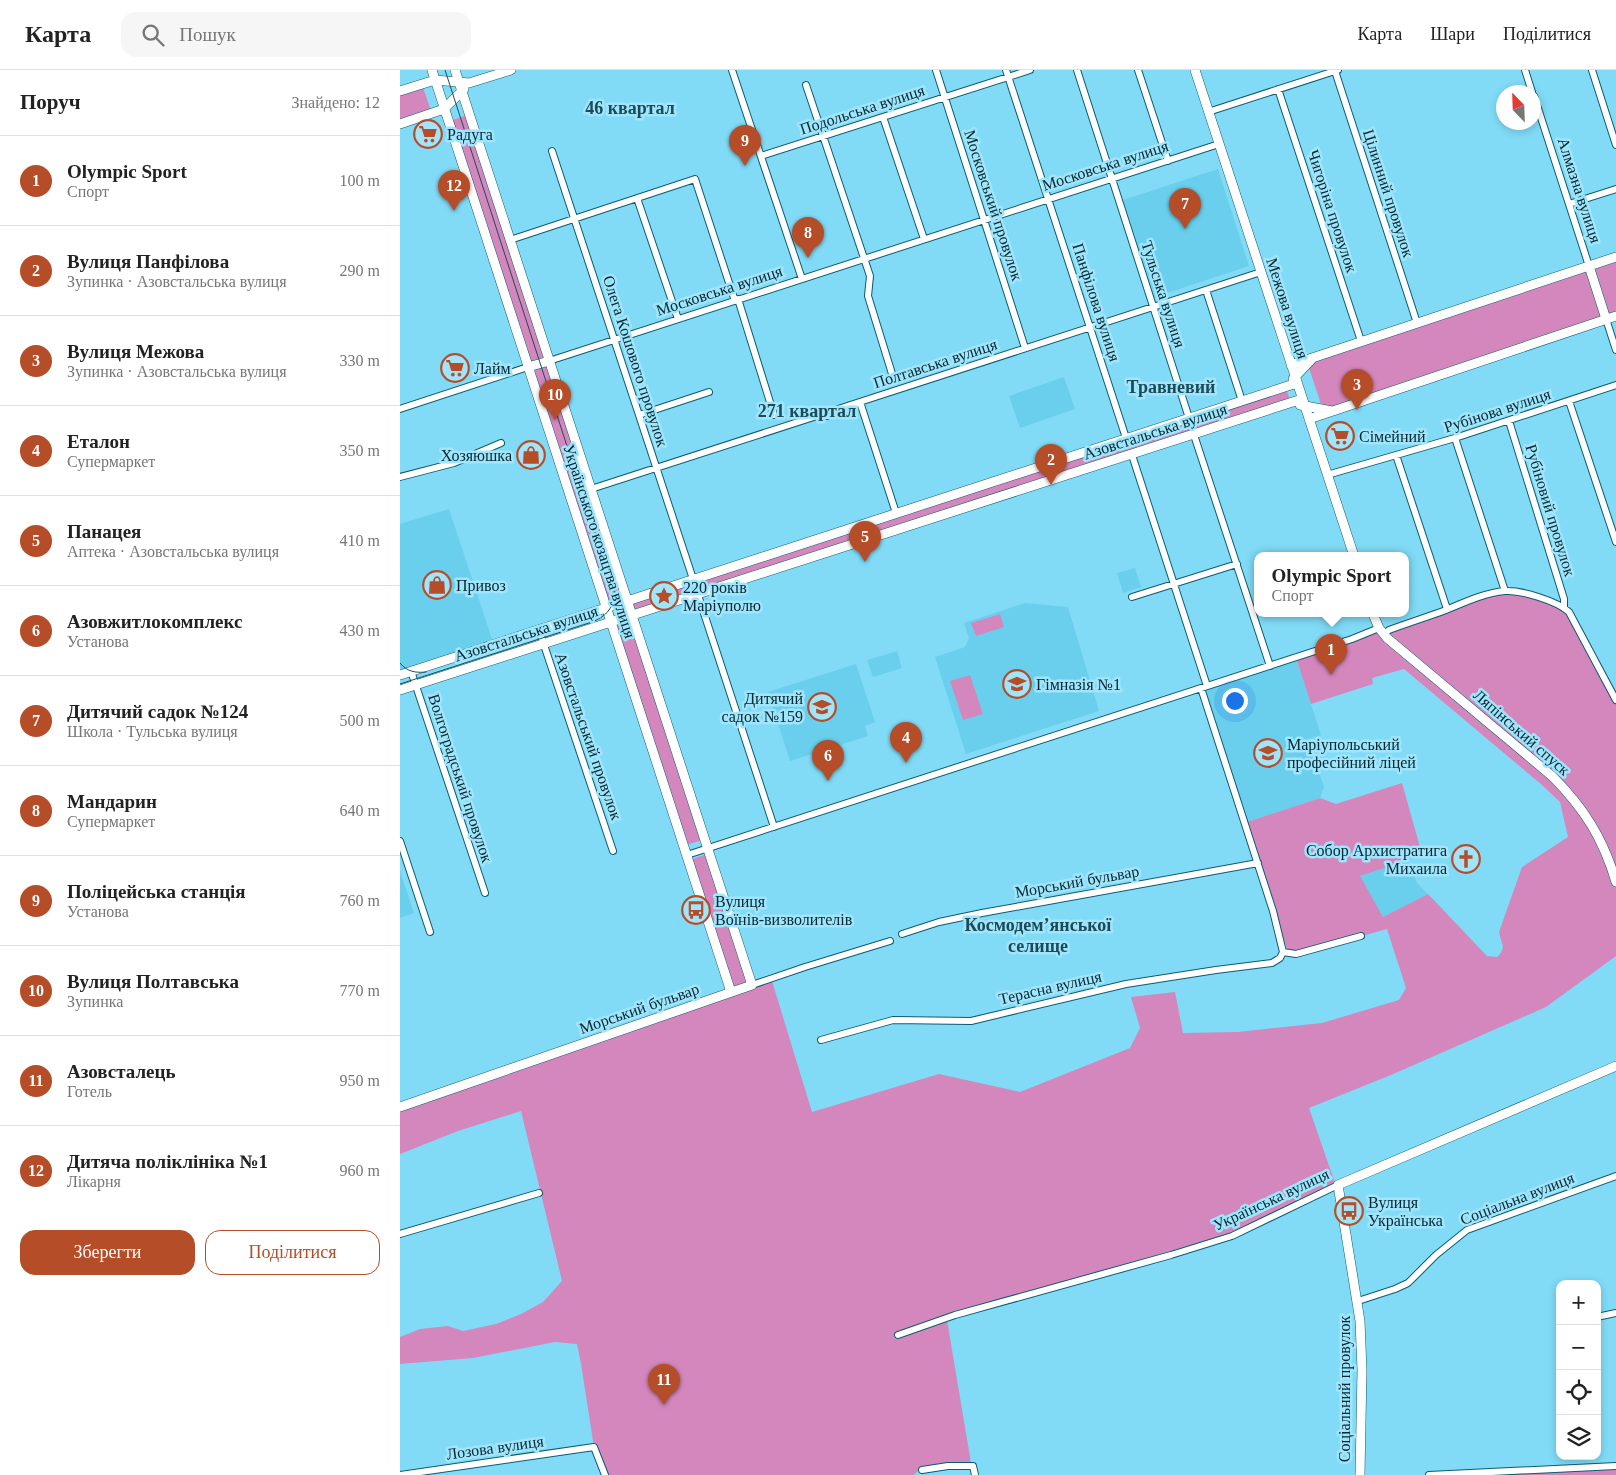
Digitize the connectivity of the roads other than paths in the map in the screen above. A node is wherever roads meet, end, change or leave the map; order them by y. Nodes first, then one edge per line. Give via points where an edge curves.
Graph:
1 (432, 70) edge
2 (455, 70) edge
3 (511, 70) edge
4 (732, 70) edge
5 (936, 70) edge
6 (1030, 70) edge
7 (1077, 70) edge
8 (1138, 70) edge
9 (1195, 70) edge
10 (1336, 70) edge
11 (1525, 70) edge
12 (1592, 70) edge
13 (1007, 73) edge
14 (435, 80) junction
15 (806, 84) dead end
16 (1530, 85) edge
17 (460, 87) junction
18 (1278, 89) junction
19 (400, 92) edge
20 (944, 97) junction
21 (444, 109) junction
22 (1208, 112) junction
23 (883, 117) junction
24 (1541, 118) edge
25 (400, 124) edge
26 (823, 136) junction
27 (1219, 144) junction
28 (1616, 145) edge
29 (552, 152) dead end
30 (761, 156) junction
31 (1168, 161) junction
32 (1112, 179) junction
33 (1616, 189) edge
34 (637, 198) junction
35 (1048, 199) junction
36 (1569, 204) junction
37 (575, 219) junction
38 (984, 220) junction
39 (924, 239) junction
40 (510, 240) junction
41 (1616, 257) edge
42 (864, 259) junction
43 (1589, 266) junction
44 (1261, 272) junction
45 (802, 279) junction
46 (1206, 290) junction
47 (736, 300) junction
48 (1153, 307) junction
49 (1616, 316) edge
50 (678, 319) junction
51 (1606, 319) junction
52 (1417, 323) junction
53 (1090, 328) junction
54 (614, 340) junction
55 (1361, 342) junction
56 (1025, 348) junction
57 (1616, 350) edge
58 (1313, 358) junction
59 (549, 360) junction
60 (1291, 365) junction
61 (528, 367) junction
62 (893, 377) dead end
63 (1296, 380) junction
64 (1616, 385) edge
65 (708, 392) dead end
66 (1242, 401) junction
67 (1568, 401) junction
68 (860, 402) junction
69 (1303, 402) junction
70 (400, 409) edge
71 (1332, 411) junction
72 (639, 415) junction
73 (774, 415) dead end
74 (1189, 418) junction
75 (1309, 419) junction
76 (1509, 421) junction
77 (1194, 435) junction
78 (1126, 438) junction
79 (1454, 438) junction
80 (501, 443) dead end
81 (1132, 455) junction
82 (1396, 455) junction
83 (1047, 464) junction
84 (656, 468) junction
85 (1327, 475) junction
86 (400, 477) edge
87 (1052, 480) junction
88 (591, 489) junction
89 (896, 513) junction
90 (901, 529) junction
91 (1616, 542) edge
92 (1353, 552) edge
93 (1237, 564) junction
94 (693, 579) junction
95 (1174, 584) junction
96 (1505, 591) junction
97 (698, 595) junction
98 (1132, 597) dead end
99 (627, 600) junction
100 (1564, 607) junction
101 (606, 608) junction
102 (1447, 609) junction
103 (632, 616) junction
104 (1254, 617) edge
105 (1254, 617) edge
106 (1374, 617) edge
107 (611, 621) junction
108 (539, 630) junction
109 (1381, 631) junction
110 (543, 643) junction
111 (1270, 666) junction
112 (411, 671) junction
113 (400, 675) edge
114 (416, 684) junction
115 (1204, 687) junction
116 (400, 690) edge
117 (1615, 695) edge
118 (774, 827) junction
119 (400, 841) edge
120 (708, 849) junction
121 (613, 851) dead end
122 (687, 856) junction
123 (1258, 864) junction
124 (1616, 882) edge
125 (485, 893) dead end
126 (430, 932) dead end
127 (902, 934) dead end
128 (1361, 936) dead end
129 (890, 941) dead end
130 (1284, 952) junction
131 (752, 985) junction
132 (731, 992) junction
133 (821, 1040) dead end
134 (1616, 1066) edge
135 (400, 1107) edge
136 (1616, 1176) edge
137 (1338, 1185) junction
138 (539, 1192) dead end
139 (400, 1234) edge
140 (1358, 1300) junction
141 (1616, 1313) edge
142 (1601, 1316) edge
143 (898, 1335) dead end
144 (1616, 1466) edge
145 (922, 1470) dead end
146 (400, 1475) edge
147 (605, 1475) edge
148 (975, 1475) edge
149 (1360, 1475) edge
150 (1429, 1475) edge

1 - 14 street, Українського козацтва вулиця
2 - 17 street, Українського козацтва вулиця
3 - 17 street
4 - 30 street
5 - 20 street, Московський провулок
6 - 13 street, Подольська вулиця
7 - 32 street, Тульська вулиця
8 - 31 street
9 - 22 street, Межова вулиця
10 - 18 street
10 - 52 street, Цілинний провулок
11 - 16 street, Алмазна вулиця
12 - 28 street
13 - 20 street, Подольська вулиця
13 - 35 street, Панфілова вулиця
14 - 17 street
14 - 19 street
14 - 21 street, Українського козацтва вулиця
15 - 26 street
17 - 21 street
17 - 40 street, Українського козацтва вулиця
18 - 22 street
18 - 55 street, Чигоріна провулок
20 - 23 street, Подольська вулиця
20 - 38 street, Московський провулок
21 - 25 street
21 - 61 street, Українського козацтва вулиця
22 - 27 street, Межова вулиця
23 - 26 street, Подольська вулиця
23 - 39 street
24 - 36 street, Алмазна вулиця
26 - 30 street, Подольська вулиця
26 - 42 street
27 - 31 street, Московська вулиця
27 - 44 street, Межова вулиця
29 - 37 street, Олега Кошового провулок
30 - 45 street
31 - 32 street, Московська вулиця
32 - 35 street, Московська вулиця
32 - 48 street, Тульська вулиця
33 - 36 street
34 - 37 street
34 - 47 street via 695,179
34 - 50 street
35 - 38 street, Московська вулиця
35 - 53 street, Панфілова вулиця
36 - 43 street, Алмазна вулиця
37 - 40 street
37 - 54 street, Олега Кошового провулок
38 - 39 street, Московська вулиця
38 - 56 street, Московський провулок
39 - 42 street, Московська вулиця
40 - 59 street, Українського козацтва вулиця
41 - 43 street, Азовстальська вулиця
42 - 45 street, Московська вулиця
42 - 62 street via 870,276 868,296
43 - 51 street, Алмазна вулиця
43 - 52 street, Азовстальська вулиця
44 - 46 street, Полтавська вулиця
44 - 60 street, Межова вулиця
45 - 47 street, Московська вулиця
46 - 48 street, Полтавська вулиця
46 - 66 street
47 - 50 street, Московська вулиця
47 - 73 street
48 - 53 street, Полтавська вулиця
48 - 74 street, Тульська вулиця
49 - 51 street
50 - 54 street, Московська вулиця
51 - 57 street, Алмазна вулиця
51 - 71 street
52 - 55 street, Азовстальська вулиця
53 - 56 street, Полтавська вулиця
53 - 78 street, Панфілова вулиця
54 - 59 street, Московська вулиця
54 - 72 street, Олега Кошового провулок
55 - 58 street, Азовстальська вулиця
56 - 68 street, Полтавська вулиця
58 - 60 street, Азовстальська вулиця
58 - 63 street, Азовстальська вулиця
59 - 61 street, Московська вулиця
59 - 88 street, Українського козацтва вулиця
60 - 63 street, Межова вулиця
61 - 70 street, Московська вулиця
61 - 101 street, Українського козацтва вулиця
63 - 66 street, Азовстальська вулиця via 1285,387
63 - 69 street, Межова вулиця
64 - 67 street, Рубінова вулиця
65 - 72 street
66 - 74 street, Азовстальська вулиця
67 - 76 street, Рубінова вулиця
67 - 91 street
68 - 84 street, Полтавська вулиця via 827,416 823,414
68 - 89 street
69 - 71 street
69 - 75 street, Межова вулиця
69 - 77 street, Азовстальська вулиця via 1291,403
71 - 75 street
72 - 84 street, Олега Кошового провулок
74 - 78 street, Азовстальська вулиця
75 - 85 street, Межова вулиця
76 - 79 street, Рубінова вулиця
76 - 100 street, Рубіновий провулок
77 - 81 street, Азовстальська вулиця
77 - 93 street
78 - 81 street, Панфілова вулиця
78 - 83 street, Азовстальська вулиця
79 - 82 street, Рубінова вулиця
79 - 96 street
80 - 86 street via 454,463
81 - 87 street, Азовстальська вулиця
81 - 95 street, Панфілова вулиця
82 - 85 street, Рубінова вулиця
82 - 102 street
83 - 87 street
83 - 89 street, Азовстальська вулиця
84 - 88 street, Полтавська вулиця
84 - 94 street, Олега Кошового провулок
85 - 92 street, Межова вулиця
87 - 90 street, Азовстальська вулиця
88 - 99 street, Українського козацтва вулиця
89 - 90 street
89 - 94 street, Азовстальська вулиця
90 - 97 street, Азовстальська вулиця
93 - 95 street
93 - 104 street
94 - 99 street, Азовстальська вулиця
95 - 98 street
95 - 115 street, Панфілова вулиця
96 - 100 street via 1530,595
96 - 102 street
97 - 103 street, Азовстальська вулиця
97 - 118 street
99 - 101 street, Азовстальська вулиця
99 - 103 street, Українського козацтва вулиця
100 - 117 street
101 - 107 street, Українського козацтва вулиця
101 - 108 street, Азовстальська вулиця
102 - 109 street
103 - 107 street, Азовстальська вулиця
103 - 120 street, Українського козацтва вулиця
105 - 111 street
106 - 109 street
107 - 110 street, Азовстальська вулиця
107 - 122 street, Українського козацтва вулиця
108 - 110 street, Азовстальський провулок
108 - 112 street, Азовстальська вулиця
109 - 111 street
109 - 124 street, Ляпінський спуск via 1568,792 1593,826
110 - 114 street, Азовстальська вулиця
110 - 121 street, Азовстальський провулок
111 - 115 street
112 - 113 street, Азовстальська вулиця
112 - 114 street, Волгоградський провулок
114 - 116 street, Азовстальська вулиця
114 - 125 street, Волгоградський провулок
115 - 118 street
115 - 123 street
118 - 120 street
119 - 126 street
120 - 122 street
120 - 131 street, Українського козацтва вулиця
122 - 132 street, Українського козацтва вулиця
123 - 127 street, Морський бульвар via 982,913
123 - 130 street
128 - 130 street, Терасна вулиця via 1296,954
129 - 131 street, Морський бульвар
130 - 133 street, Терасна вулиця via 1272,963 1126,984 971,1021 892,1020
131 - 132 street, Морський бульвар
132 - 135 street, Морський бульвар
134 - 137 street, Українська вулиця
136 - 140 street, Соціальна вулиця via 1466,1230 1408,1283
137 - 140 street, Соціальний провулок
137 - 143 street, Українська вулиця via 1232,1236 955,1315
138 - 139 street
140 - 149 street, Соціальний провулок via 1362,1339
141 - 142 street
144 - 150 street
145 - 148 street via 973,1466
146 - 147 street, Лозова вулиця via 594,1446

